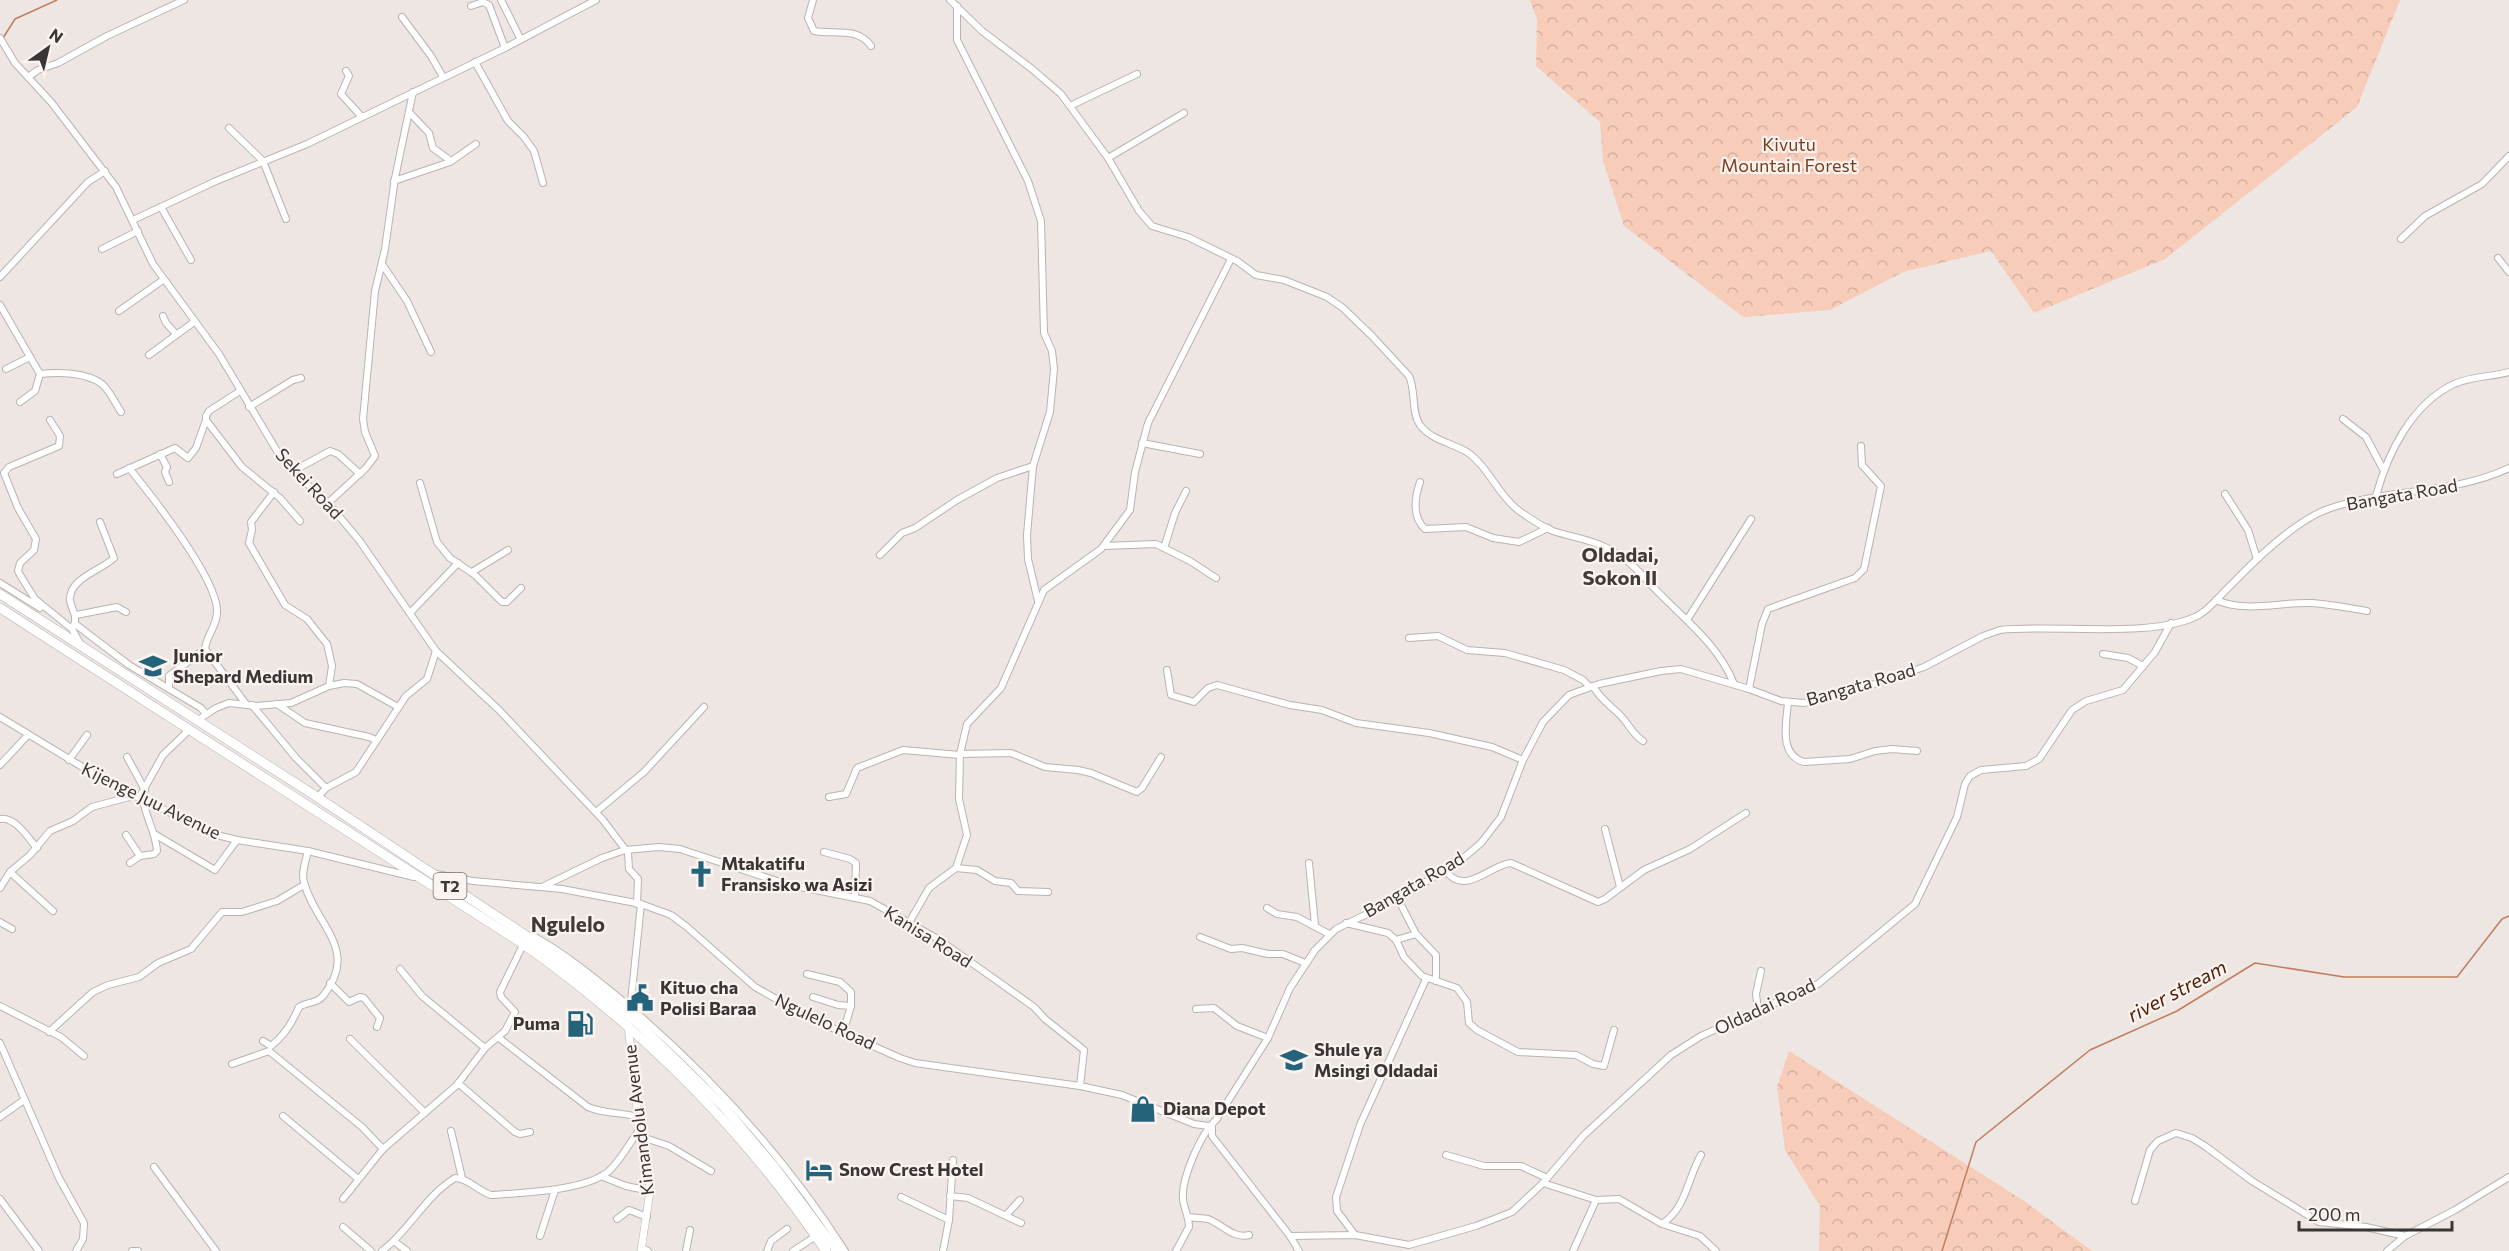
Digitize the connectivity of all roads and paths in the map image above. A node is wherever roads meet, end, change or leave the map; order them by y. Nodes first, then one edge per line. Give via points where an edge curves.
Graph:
1 (184, 0) edge
2 (501, 0) edge
3 (596, 0) edge
4 (813, 0) edge
5 (950, 0) edge
6 (471, 6) dead end
7 (957, 6) junction
8 (402, 17) dead end
9 (0, 38) edge
10 (520, 38) junction
11 (871, 46) dead end
12 (505, 48) junction
13 (475, 62) junction
14 (346, 71) dead end
15 (1137, 74) dead end
16 (28, 77) junction
17 (443, 77) junction
18 (413, 92) junction
19 (1070, 106) junction
20 (409, 112) junction
21 (1184, 113) dead end
22 (361, 117) junction
23 (229, 128) dead end
24 (476, 144) dead end
25 (2509, 156) edge
26 (1108, 158) junction
27 (263, 161) junction
28 (451, 161) junction
29 (105, 171) junction
30 (394, 181) junction
31 (543, 183) dead end
32 (161, 207) junction
33 (133, 219) junction
34 (286, 219) dead end
35 (138, 231) junction
36 (2402, 239) dead end
37 (102, 249) dead end
38 (2498, 258) dead end
39 (1231, 259) junction
40 (191, 260) dead end
41 (382, 264) junction
42 (2509, 272) edge
43 (0, 277) edge
44 (164, 280) junction
45 (0, 305) edge
46 (119, 311) dead end
47 (163, 316) dead end
48 (194, 322) junction
49 (176, 334) junction
50 (431, 352) dead end
51 (149, 355) dead end
52 (30, 357) junction
53 (6, 369) dead end
54 (2509, 372) edge
55 (40, 374) junction
56 (301, 378) dead end
57 (240, 391) junction
58 (20, 402) dead end
59 (249, 407) junction
60 (121, 412) dead end
61 (2343, 419) dead end
62 (50, 420) dead end
63 (206, 420) junction
64 (1142, 443) junction
65 (1861, 446) dead end
66 (160, 454) junction
67 (1200, 454) dead end
68 (1033, 466) junction
69 (129, 468) junction
70 (2509, 468) edge
71 (2383, 469) junction
72 (293, 471) junction
73 (117, 474) dead end
74 (360, 474) junction
75 (169, 482) dead end
76 (1420, 482) dead end
77 (420, 483) dead end
78 (274, 492) junction
79 (1186, 492) dead end
80 (2224, 494) dead end
81 (2376, 496) junction
82 (328, 503) junction
83 (1750, 519) dead end
84 (300, 521) dead end
85 (100, 522) dead end
86 (1548, 528) junction
87 (1104, 546) junction
88 (1164, 548) junction
89 (508, 550) dead end
90 (880, 555) dead end
91 (2257, 559) junction
92 (458, 563) junction
93 (472, 573) junction
94 (1216, 578) dead end
95 (0, 583) edge
96 (521, 588) dead end
97 (0, 594) edge
98 (2216, 600) junction
99 (1038, 601) junction
100 (0, 608) edge
101 (2367, 611) dead end
102 (126, 612) dead end
103 (410, 613) junction
104 (75, 615) junction
105 (56, 618) junction
106 (1687, 620) junction
107 (2171, 623) junction
108 (74, 627) junction
109 (1409, 638) dead end
110 (82, 646) junction
111 (205, 649) junction
112 (436, 651) junction
113 (2103, 654) dead end
114 (2143, 666) junction
115 (1167, 670) dead end
116 (1734, 684) junction
117 (329, 686) junction
118 (1592, 686) junction
119 (169, 688) junction
120 (1749, 689) junction
121 (1788, 703) junction
122 (277, 704) junction
123 (249, 705) junction
124 (398, 707) junction
125 (704, 707) dead end
126 (0, 717) edge
127 (202, 717) junction
128 (189, 730) junction
129 (28, 735) junction
130 (87, 735) dead end
131 (376, 740) junction
132 (1643, 741) dead end
133 (1917, 751) dead end
134 (960, 754) junction
135 (127, 757) dead end
136 (1161, 757) dead end
137 (69, 760) junction
138 (1522, 760) junction
139 (0, 765) edge
140 (326, 788) junction
141 (145, 790) junction
142 (316, 796) junction
143 (829, 797) dead end
144 (138, 798) junction
145 (306, 805) junction
146 (596, 812) junction
147 (1746, 813) dead end
148 (343, 814) junction
149 (0, 819) edge
150 (335, 824) junction
151 (1605, 829) dead end
152 (126, 835) dead end
153 (156, 835) junction
154 (237, 840) junction
155 (37, 848) junction
156 (626, 850) junction
157 (308, 851) junction
158 (824, 852) dead end
159 (140, 856) junction
160 (130, 863) dead end
161 (1309, 863) dead end
162 (956, 868) junction
163 (1445, 870) junction
164 (10, 872) junction
165 (428, 872) junction
166 (418, 878) junction
167 (473, 881) junction
168 (304, 885) junction
169 (0, 886) edge
170 (544, 886) junction
171 (1620, 887) junction
172 (1048, 892) dead end
173 (464, 896) junction
174 (855, 897) junction
175 (1398, 899) junction
176 (639, 904) junction
177 (1267, 908) dead end
178 (53, 911) dead end
179 (910, 921) junction
180 (0, 922) edge
181 (1345, 923) junction
182 (1315, 925) junction
183 (12, 929) dead end
184 (1329, 934) junction
185 (1416, 934) junction
186 (1200, 937) dead end
187 (1396, 940) junction
188 (521, 949) dead end
189 (1305, 963) junction
190 (400, 969) dead end
191 (1761, 971) dead end
192 (807, 974) dead end
193 (1426, 978) junction
194 (1436, 981) junction
195 (330, 983) junction
196 (813, 997) dead end
197 (0, 1006) edge
198 (851, 1006) junction
199 (1196, 1010) dead end
200 (1758, 1011) junction
201 (629, 1016) junction
202 (377, 1027) dead end
203 (1614, 1030) dead end
204 (49, 1032) junction
205 (843, 1033) junction
206 (499, 1038) junction
207 (1268, 1038) junction
208 (350, 1039) dead end
209 (263, 1041) dead end
210 (0, 1043) edge
211 (485, 1048) junction
212 (84, 1056) dead end
213 (232, 1064) dead end
214 (458, 1083) junction
215 (1080, 1086) junction
216 (24, 1100) junction
217 (425, 1113) junction
218 (284, 1116) dead end
219 (0, 1117) edge
220 (638, 1118) junction
221 (1211, 1125) junction
222 (640, 1129) junction
223 (451, 1131) dead end
224 (531, 1132) dead end
225 (642, 1137) junction
226 (383, 1149) junction
227 (1446, 1155) dead end
228 (1701, 1155) dead end
229 (953, 1160) dead end
230 (154, 1167) dead end
231 (711, 1171) dead end
232 (601, 1176) junction
233 (2509, 1177) edge
234 (357, 1178) junction
235 (462, 1178) junction
236 (1545, 1180) junction
237 (555, 1190) junction
238 (651, 1191) junction
239 (950, 1196) junction
240 (901, 1197) dead end
241 (0, 1199) edge
242 (343, 1199) dead end
243 (1020, 1200) dead end
244 (1596, 1200) junction
245 (2135, 1201) dead end
246 (1006, 1215) junction
247 (647, 1217) junction
248 (1188, 1217) junction
249 (617, 1219) dead end
250 (949, 1220) junction
251 (1021, 1223) dead end
252 (1662, 1224) junction
253 (343, 1227) dead end
254 (787, 1229) dead end
255 (690, 1230) dead end
256 (1249, 1235) dead end
257 (1355, 1235) junction
258 (540, 1236) dead end
259 (816, 1236) junction
260 (1290, 1236) junction
261 (2405, 1236) junction
262 (395, 1242) junction
263 (644, 1250) edge
264 (39, 1251) edge
265 (76, 1251) edge
266 (132, 1251) edge
267 (138, 1251) edge
268 (208, 1251) edge
269 (216, 1251) edge
270 (371, 1251) edge
271 (382, 1251) edge
272 (407, 1251) edge
273 (686, 1251) edge
274 (767, 1251) edge
275 (793, 1251) edge
276 (826, 1251) edge
277 (837, 1251) edge
278 (845, 1251) edge
279 (943, 1251) edge
280 (1176, 1251) edge
281 (1299, 1251) edge
282 (1573, 1251) edge
283 (1716, 1251) edge
284 (2387, 1251) edge

1 - 16 street
2 - 10 street
3 - 10 street
4 - 11 street via 808,18 814,32 839,31 861,36
5 - 7 street
6 - 12 street via 483,2 489,5
7 - 19 street via 982,31 1052,85
7 - 68 street via 957,40 1028,181 1041,221 1043,325 1052,351 1053,395
8 - 17 street
9 - 16 street, Sekei Road
10 - 12 street
12 - 13 street
13 - 17 street
13 - 31 street via 508,121 534,151
14 - 22 street via 349,76 341,94
15 - 19 street
16 - 29 street, Sekei Road
17 - 18 street
18 - 20 street
18 - 22 street
19 - 26 street
20 - 28 street via 429,133 433,148
20 - 30 street
21 - 26 street
22 - 27 street
23 - 27 street
24 - 28 street
25 - 36 street via 2482,184 2425,216
26 - 39 street via 1152,226 1185,236
27 - 32 street
27 - 34 street
28 - 30 street
29 - 33 street, Sekei Road
29 - 43 street via 88,182
30 - 41 street
32 - 33 street
32 - 40 street
33 - 35 street, Sekei Road
35 - 37 street
35 - 44 street, Sekei Road
38 - 42 street
39 - 64 street via 1150,419
39 - 86 street via 1256,275 1308,288 1343,308 1410,376 1422,427 1467,453 1513,506
41 - 50 street via 407,302
41 - 74 street via 375,291 363,419 375,456
44 - 46 street
44 - 48 street, Sekei Road
45 - 52 street
47 - 49 street
48 - 49 street
48 - 57 street, Sekei Road via 219,354
49 - 51 street
52 - 53 street
52 - 55 street
54 - 71 street via 2465,380 2434,398 2411,420
55 - 58 street via 35,391
55 - 60 street via 95,380 108,391
56 - 59 street
57 - 59 street, Sekei Road
57 - 63 street via 209,411
59 - 72 street, Sekei Road
61 - 71 street via 2366,437
62 - 105 street via 60,436 59,446 9,467 4,473 36,539 34,550 20,563 18,571 35,599
63 - 66 street via 190,458 176,448
63 - 78 street via 242,467
64 - 67 street
64 - 87 street via 1130,510
65 - 120 street via 1862,465 1881,486 1864,568 1855,578 1768,609 1761,624
66 - 69 street
66 - 75 street
68 - 90 street via 997,478 957,500 902,533
68 - 99 street via 1028,559
69 - 73 street
69 - 111 street via 192,553 214,598 218,610
70 - 81 street, Bangata Road via 2468,483
71 - 81 street
72 - 74 street via 330,451
72 - 82 street, Sekei Road
74 - 82 street
76 - 86 street via 1415,500 1418,521 1425,529 1466,527 1493,538 1519,542
77 - 92 street via 437,543
78 - 84 street
78 - 117 street via 251,522 249,543 285,605 307,619 327,644 332,666
79 - 88 street
80 - 91 street via 2248,530
81 - 91 street, Bangata Road via 2316,515
82 - 103 street, Sekei Road
83 - 106 street
85 - 104 street via 114,558 73,589 70,601
86 - 106 street via 1627,559
87 - 88 street via 1148,544
87 - 99 street via 1049,585
88 - 94 street
89 - 93 street
91 - 98 street, Bangata Road
92 - 93 street
92 - 103 street
93 - 96 street via 504,603
95 - 105 street
97 - 110 highway, T2
98 - 101 street via 2252,606 2311,603
98 - 107 street, Bangata Road via 2199,614
99 - 134 street via 1001,688 967,724
100 - 128 highway, T2
102 - 104 street via 117,607
103 - 112 street, Sekei Road
104 - 108 street
105 - 108 street
106 - 116 street via 1721,658
107 - 114 street, Oldadai Road
107 - 121 street, Bangata Road via 2134,628 2000,630 1895,677 1824,698
108 - 110 street
108 - 119 street
109 - 118 street via 1438,636 1467,650 1504,653 1564,670
110 - 127 highway, T2
111 - 119 street via 169,676
111 - 123 street
112 - 124 street via 427,679
112 - 146 street, Sekei Road via 499,710
113 - 114 street via 2127,658
114 - 200 street, Oldadai Road via 2123,690 2086,701 2072,711 2033,763 2019,768 1981,770 1970,776 1957,817 1915,904 1818,984
115 - 138 street via 1170,694 1189,702 1217,685 1322,710 1356,723 1492,747
116 - 118 street, Bangata Road via 1676,669
116 - 120 street, Bangata Road
117 - 122 street via 298,702
117 - 124 street via 357,684
118 - 132 street
118 - 138 street, Bangata Road via 1569,695 1555,707
119 - 127 street via 202,709
120 - 121 street, Bangata Road
121 - 133 street via 1787,746 1797,760 1850,759 1892,749
122 - 123 street
122 - 131 street via 305,723
123 - 127 street via 229,703
123 - 140 street
124 - 131 street
125 - 146 street via 644,772
126 - 129 street, Kijenge Juu Avenue
127 - 142 highway, T2
128 - 141 street via 163,755
128 - 145 highway, T2
129 - 137 street, Kijenge Juu Avenue
129 - 139 street
130 - 137 street
131 - 140 street via 355,773
134 - 136 street via 1011,753 1045,767 1091,773 1137,792
134 - 143 street via 899,751 857,768 846,794
134 - 162 street via 959,803 967,831
135 - 141 street
137 - 144 street, Kijenge Juu Avenue
138 - 163 street, Bangata Road via 1496,826 1471,853
140 - 142 street
141 - 144 street
142 - 145 highway
142 - 148 highway, T2
144 - 153 street
144 - 154 street, Kijenge Juu Avenue
144 - 155 street via 92,807 50,831
145 - 150 highway, T2
146 - 156 street, Sekei Road
147 - 171 street
148 - 150 highway
148 - 165 highway, T2
149 - 155 street via 12,821
150 - 166 highway, T2
151 - 171 street
152 - 159 street
153 - 154 street via 215,870
153 - 159 street via 156,853
154 - 157 street, Kijenge Juu Avenue
155 - 164 street
156 - 170 street, Kanisa Road
156 - 174 street, Kanisa Road via 680,849 786,884
156 - 176 street, Sekei Road via 629,869 639,879
157 - 166 street, Kijenge Juu Avenue
157 - 168 street
158 - 174 street via 856,863
159 - 160 street
161 - 182 street
162 - 172 street via 977,870 995,881 1011,883 1018,891
162 - 179 street via 928,888
163 - 171 street via 1453,877 1472,879 1511,863 1598,902
163 - 175 street, Bangata Road
164 - 169 street
164 - 178 street
165 - 167 street, Ngulelo Road
165 - 173 highway, T2
166 - 201 highway, T2
167 - 170 street, Ngulelo Road
167 - 173 street
168 - 195 street via 336,945 337,967
168 - 204 street via 277,901 242,912 222,912 191,950 158,963 139,977 93,992
170 - 176 street, Ngulelo Road
173 - 201 highway, T2 via 503,920
174 - 179 street, Kanisa Road
175 - 181 street, Bangata Road
175 - 185 street
176 - 201 street, Sekei Road
176 - 205 street, Ngulelo Road via 671,915 755,987
177 - 182 street
179 - 215 street, Kanisa Road via 1031,1005 1081,1046 1085,1054
180 - 183 street
181 - 184 street, Bangata Road
181 - 187 street via 1381,931
182 - 184 street
184 - 189 street, Bangata Road
185 - 187 street
185 - 194 street via 1436,954
186 - 189 street via 1231,949 1283,954
187 - 193 street via 1404,957
188 - 206 street via 500,992 515,1012
189 - 207 street, Bangata Road
190 - 211 street via 422,996
191 - 200 street via 1756,994
192 - 198 street via 844,985 852,995
193 - 194 street
193 - 257 street via 1360,1125 1336,1197 1337,1211
194 - 203 street via 1459,990 1467,1002 1467,1017 1473,1027 1518,1052 1575,1055 1604,1066
195 - 202 street via 349,1002 364,998 380,1018
195 - 209 street via 319,999 299,1007 276,1042 271,1046
196 - 198 street
197 - 204 street
198 - 205 street
199 - 207 street via 1214,1008 1237,1026
200 - 236 street, Oldadai Road via 1701,1036 1671,1055 1583,1136
201 - 220 street, Kimandolu Avenue
201 - 259 highway, T2 via 740,1138
201 - 277 highway, T2 via 737,1121
201 - 278 street via 684,1058 748,1124
204 - 212 street
205 - 215 street, Ngulelo Road via 915,1063
206 - 211 street
206 - 220 street via 588,1107
207 - 221 street, Bangata Road
208 - 217 street
210 - 216 street
211 - 214 street
213 - 226 street via 269,1051
214 - 217 street
214 - 224 street via 516,1132
215 - 221 street, Ngulelo Road via 1122,1095 1201,1127
216 - 219 street
216 - 265 street via 58,1178 84,1222 83,1239
217 - 226 street
218 - 234 street
220 - 222 street, Kimandolu Avenue
221 - 248 street, Bangata Road via 1185,1179 1183,1199
221 - 260 street via 1212,1136
222 - 225 street, Kimandolu Avenue
222 - 232 street via 614,1166
223 - 235 street
225 - 231 street via 669,1146
225 - 238 street, Kimandolu Avenue
226 - 234 street
227 - 236 street via 1484,1166 1521,1166
228 - 252 street via 1681,1205
229 - 239 street
230 - 269 street
232 - 237 street
232 - 238 street
233 - 261 street
234 - 242 street
235 - 237 street via 491,1195
235 - 262 street via 447,1183
236 - 244 street
236 - 257 street, Oldadai Road via 1503,1217 1418,1243 1400,1244
237 - 258 street
238 - 247 street, Kimandolu Avenue
239 - 246 street via 968,1198
239 - 250 street
240 - 250 street
241 - 264 street
243 - 246 street
244 - 252 street via 1622,1200
244 - 282 street
245 - 261 street via 2150,1150 2158,1141 2176,1133 2199,1142 2252,1181 2319,1222
246 - 251 street
247 - 249 street via 629,1210
247 - 263 street, Kimandolu Avenue
248 - 256 street via 1209,1220 1234,1234
248 - 280 street via 1188,1231
250 - 279 street
252 - 283 street via 1700,1236
253 - 270 street
254 - 274 street via 771,1242
255 - 273 street
257 - 260 street, Oldadai Road
259 - 275 street
259 - 276 highway, T2
260 - 281 street
261 - 284 street
262 - 271 street
262 - 272 street
266 - 267 street
268 - 269 street

